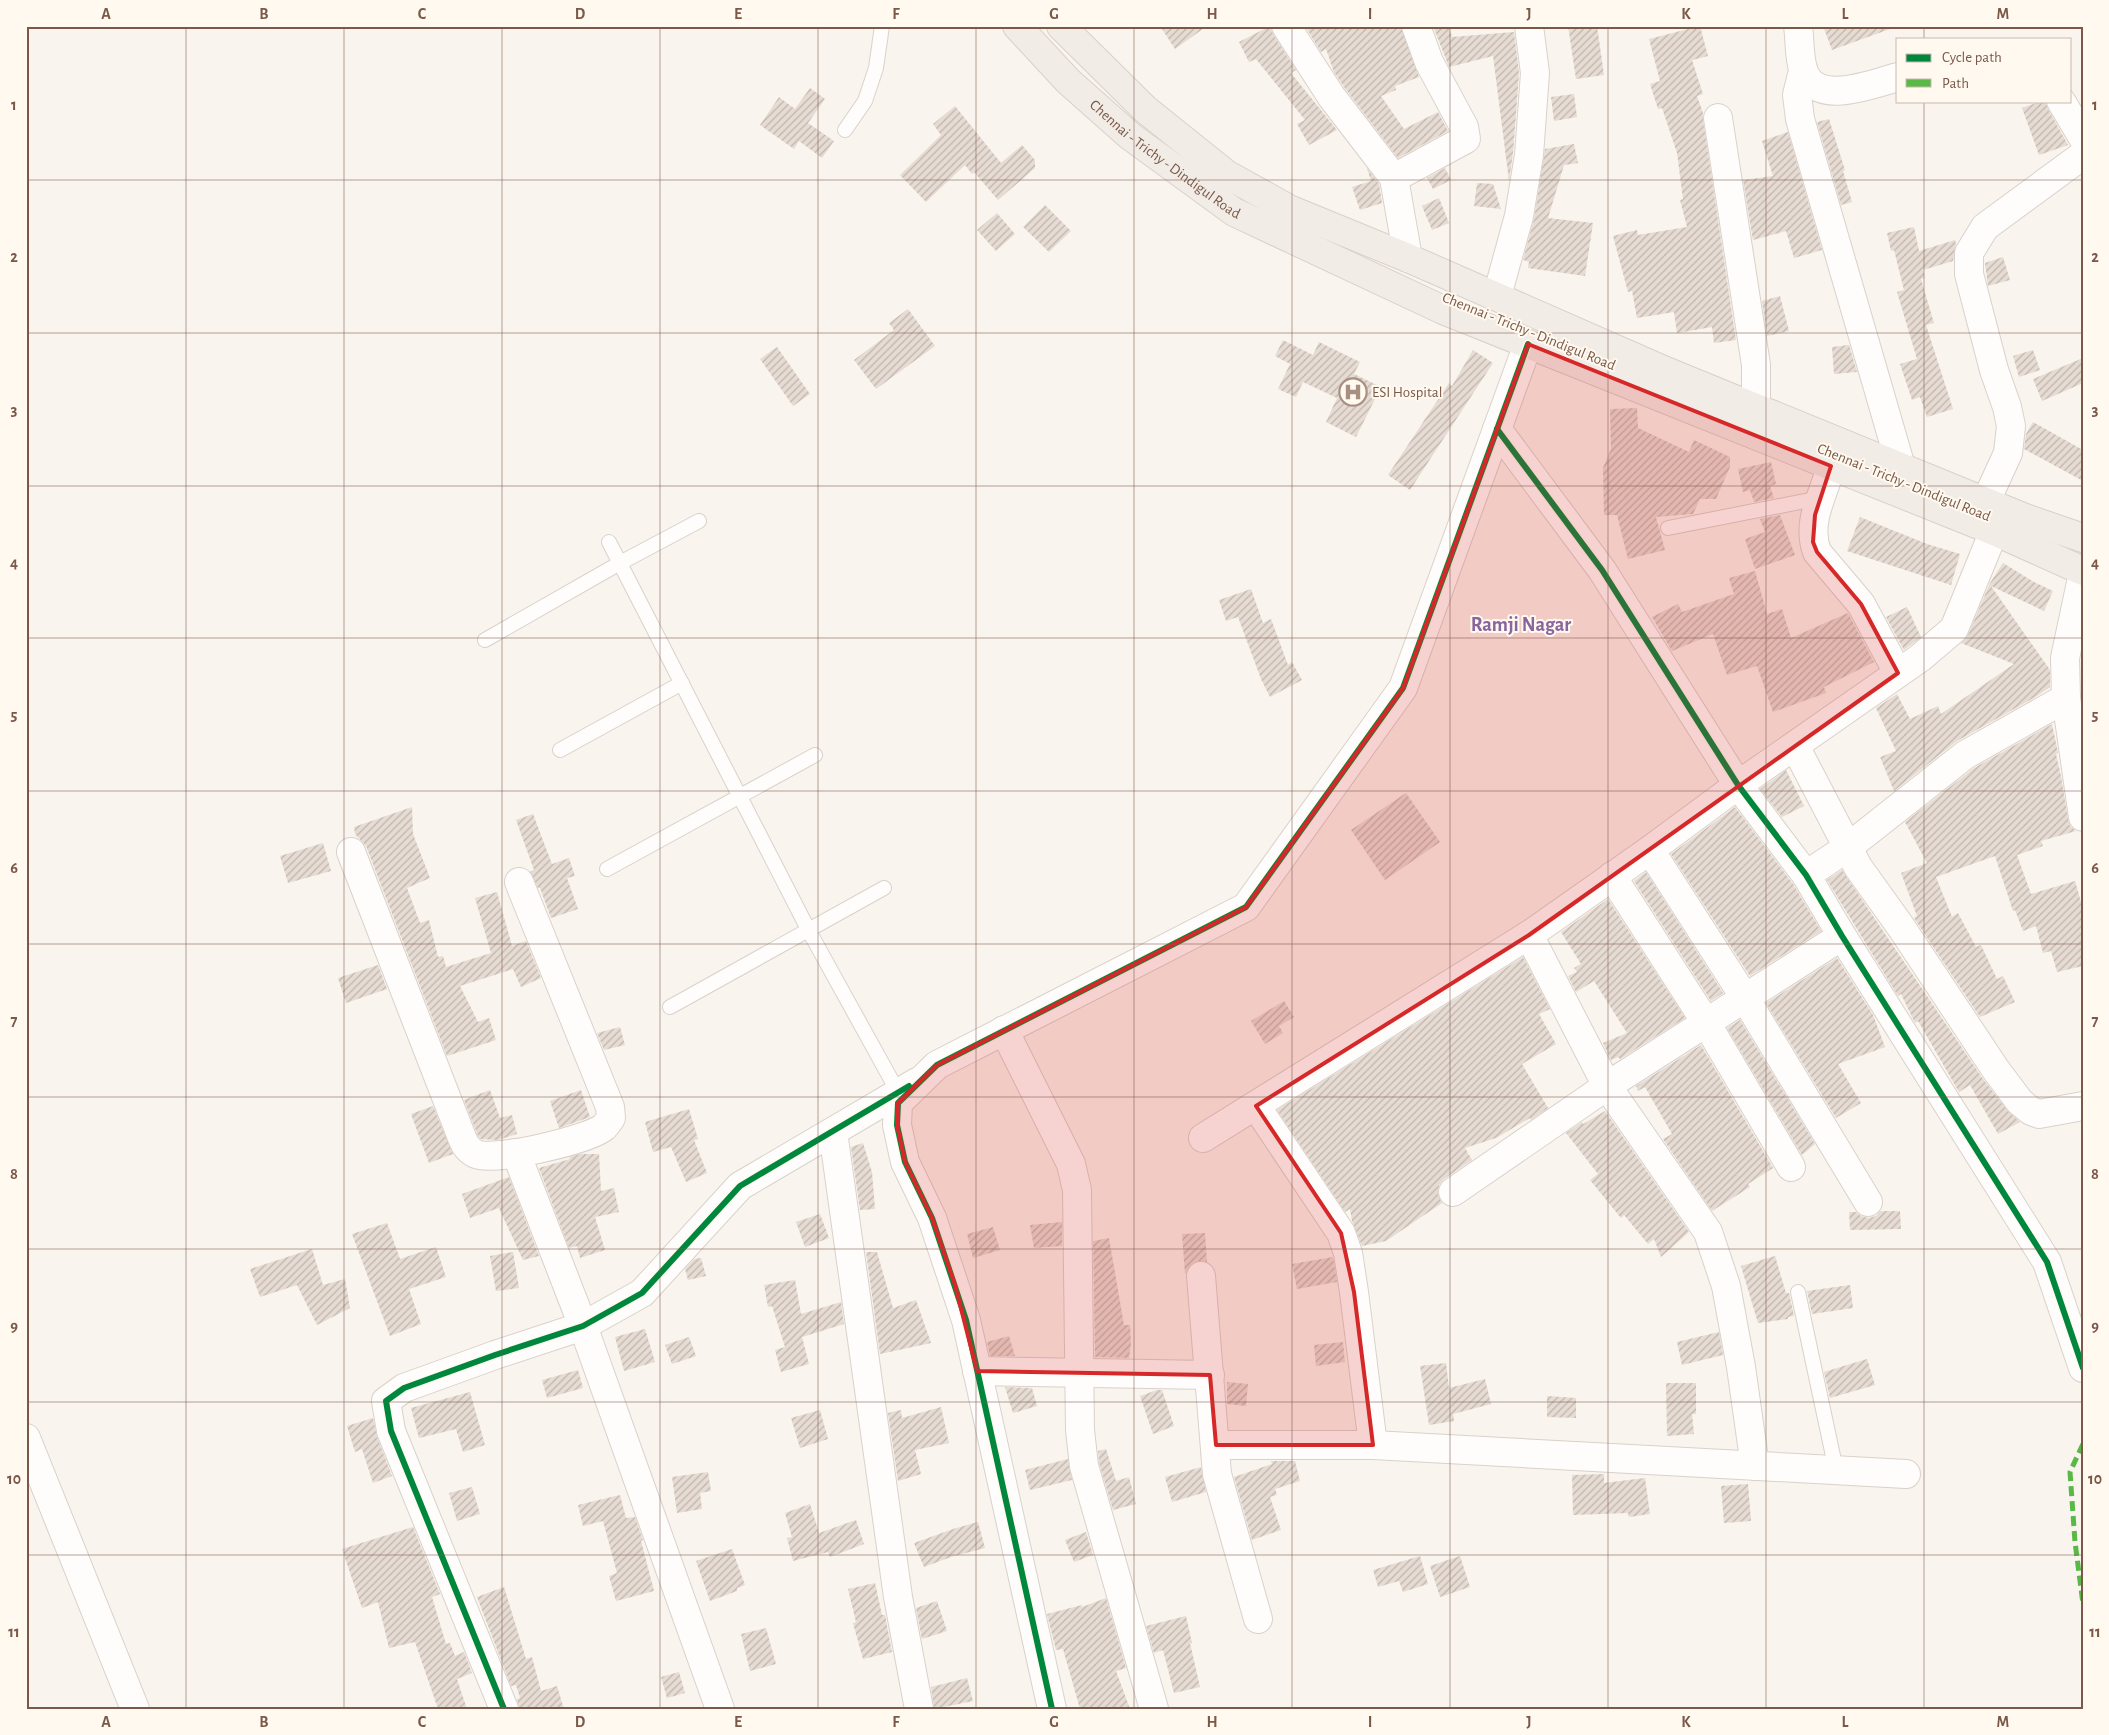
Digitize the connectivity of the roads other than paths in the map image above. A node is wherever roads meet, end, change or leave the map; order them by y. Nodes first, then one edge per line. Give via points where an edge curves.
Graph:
1 (882, 26) edge
2 (1018, 26) edge
3 (1061, 26) edge
4 (1286, 26) edge
5 (1416, 26) edge
6 (1529, 26) edge
7 (1798, 26) edge
8 (1803, 71) junction
9 (1896, 78) edge
10 (2062, 102) edge
11 (1718, 118) dead end
12 (845, 130) dead end
13 (2083, 138) edge
14 (2083, 155) edge
15 (1394, 178) junction
16 (1408, 258) junction
17 (1497, 296) junction
18 (1528, 344) junction
19 (1756, 407) junction
20 (1497, 429) junction
21 (1835, 440) junction
22 (1831, 466) junction
23 (1901, 467) junction
24 (1820, 498) junction
25 (1986, 502) junction
26 (699, 521) dead end
27 (1668, 528) dead end
28 (1994, 531) junction
29 (2083, 538) edge
30 (609, 542) dead end
31 (620, 563) junction
32 (2083, 572) edge
33 (485, 640) dead end
34 (1898, 673) junction
35 (682, 683) junction
36 (2066, 698) junction
37 (1795, 746) junction
38 (560, 750) dead end
39 (815, 755) dead end
40 (1738, 785) junction
41 (740, 796) junction
42 (2083, 817) edge
43 (1847, 848) junction
44 (1650, 850) junction
45 (352, 852) dead end
46 (608, 869) dead end
47 (1806, 875) junction
48 (1612, 876) junction
49 (519, 882) dead end
50 (884, 888) dead end
51 (809, 931) junction
52 (1529, 935) junction
53 (1842, 936) junction
54 (1745, 998) junction
55 (670, 1007) dead end
56 (1707, 1024) junction
57 (1004, 1030) junction
58 (927, 1076) junction
59 (1607, 1086) junction
60 (898, 1092) junction
61 (1256, 1106) junction
62 (2083, 1106) edge
63 (834, 1132) junction
64 (1203, 1138) dead end
65 (516, 1153) junction
66 (1791, 1167) dead end
67 (1453, 1192) dead end
68 (1868, 1202) dead end
69 (1201, 1276) dead end
70 (1798, 1292) dead end
71 (583, 1326) junction
72 (2083, 1368) edge
73 (977, 1371) junction
74 (1080, 1374) junction
75 (1210, 1375) junction
76 (26, 1438) edge
77 (1216, 1445) junction
78 (1373, 1445) junction
79 (1755, 1466) junction
80 (1836, 1470) junction
81 (1906, 1474) dead end
82 (1258, 1619) dead end
83 (135, 1709) edge
84 (504, 1709) edge
85 (720, 1709) edge
86 (919, 1709) edge
87 (1052, 1709) edge
88 (1154, 1709) edge

1 - 12 lane via 876,68 865,101
2 - 18 highway, Chennai - Trichy - Dindigul Road via 1068,81 1130,136 1234,212 1443,310
3 - 16 highway, Chennai - Trichy - Dindigul Road via 1145,109 1226,174 1291,210
4 - 15 street via 1331,96
5 - 15 street via 1429,62 1464,126 1466,139
6 - 17 street via 1535,73 1528,154 1519,216
7 - 8 street
8 - 9 street via 1812,83 1827,91 1847,90
8 - 23 street via 1797,95 1800,119
10 - 13 street
11 - 19 street via 1756,365
14 - 25 street via 1985,227 1969,253 1969,274 2011,426 2008,453
15 - 16 street
16 - 17 highway, Chennai - Trichy - Dindigul Road
17 - 19 highway, Chennai - Trichy - Dindigul Road
18 - 20 street
18 - 22 highway, Chennai - Trichy - Dindigul Road
19 - 21 highway, Chennai - Trichy - Dindigul Road
20 - 40 street via 1602,570
20 - 57 street via 1403,688 1246,907
21 - 22 street
21 - 23 highway, Chennai - Trichy - Dindigul Road
22 - 24 street
22 - 28 highway, Chennai - Trichy - Dindigul Road
23 - 25 highway, Chennai - Trichy - Dindigul Road
24 - 27 lane
24 - 34 street via 1812,532 1817,552 1861,604
25 - 29 highway, Chennai - Trichy - Dindigul Road
26 - 31 lane
28 - 32 highway, Chennai - Trichy - Dindigul Road
28 - 34 street via 1954,629
30 - 31 lane
31 - 33 lane
31 - 35 lane
32 - 36 street via 2065,658
34 - 37 street
35 - 38 lane
35 - 41 lane
36 - 42 street
36 - 43 street via 1965,755
37 - 40 street
37 - 43 street
39 - 41 lane
40 - 44 street
40 - 47 street
41 - 46 lane
41 - 51 lane
43 - 47 street
43 - 62 street via 2020,1102 2031,1112 2039,1114
44 - 48 street
44 - 54 street
45 - 65 street via 467,1149 478,1155
47 - 53 street
48 - 52 street
48 - 56 street
49 - 65 street via 610,1107 611,1118 603,1128 577,1139
50 - 51 lane
51 - 55 lane
51 - 60 lane
52 - 59 street
52 - 61 street
53 - 54 street
53 - 72 street via 2047,1262
54 - 56 street
54 - 68 street
56 - 59 street
56 - 66 street
57 - 58 street via 937,1064
57 - 74 street via 1071,1164 1077,1190
58 - 60 street
58 - 73 street via 898,1103 897,1125 905,1162 932,1218 955,1285
59 - 67 street
59 - 79 street via 1708,1232 1718,1257 1741,1367
60 - 63 street
61 - 64 street
61 - 78 street via 1342,1233 1354,1292
63 - 71 street via 740,1186 642,1293
63 - 86 street via 898,1597
65 - 71 street
69 - 75 street
70 - 80 lane
71 - 84 street via 404,1388 386,1400 391,1431
71 - 85 street
73 - 74 street
73 - 87 street
74 - 75 street
74 - 88 street via 1084,1466
75 - 77 street
76 - 83 street
77 - 78 street
77 - 82 street via 1217,1474
78 - 79 street
79 - 80 street
80 - 81 street

